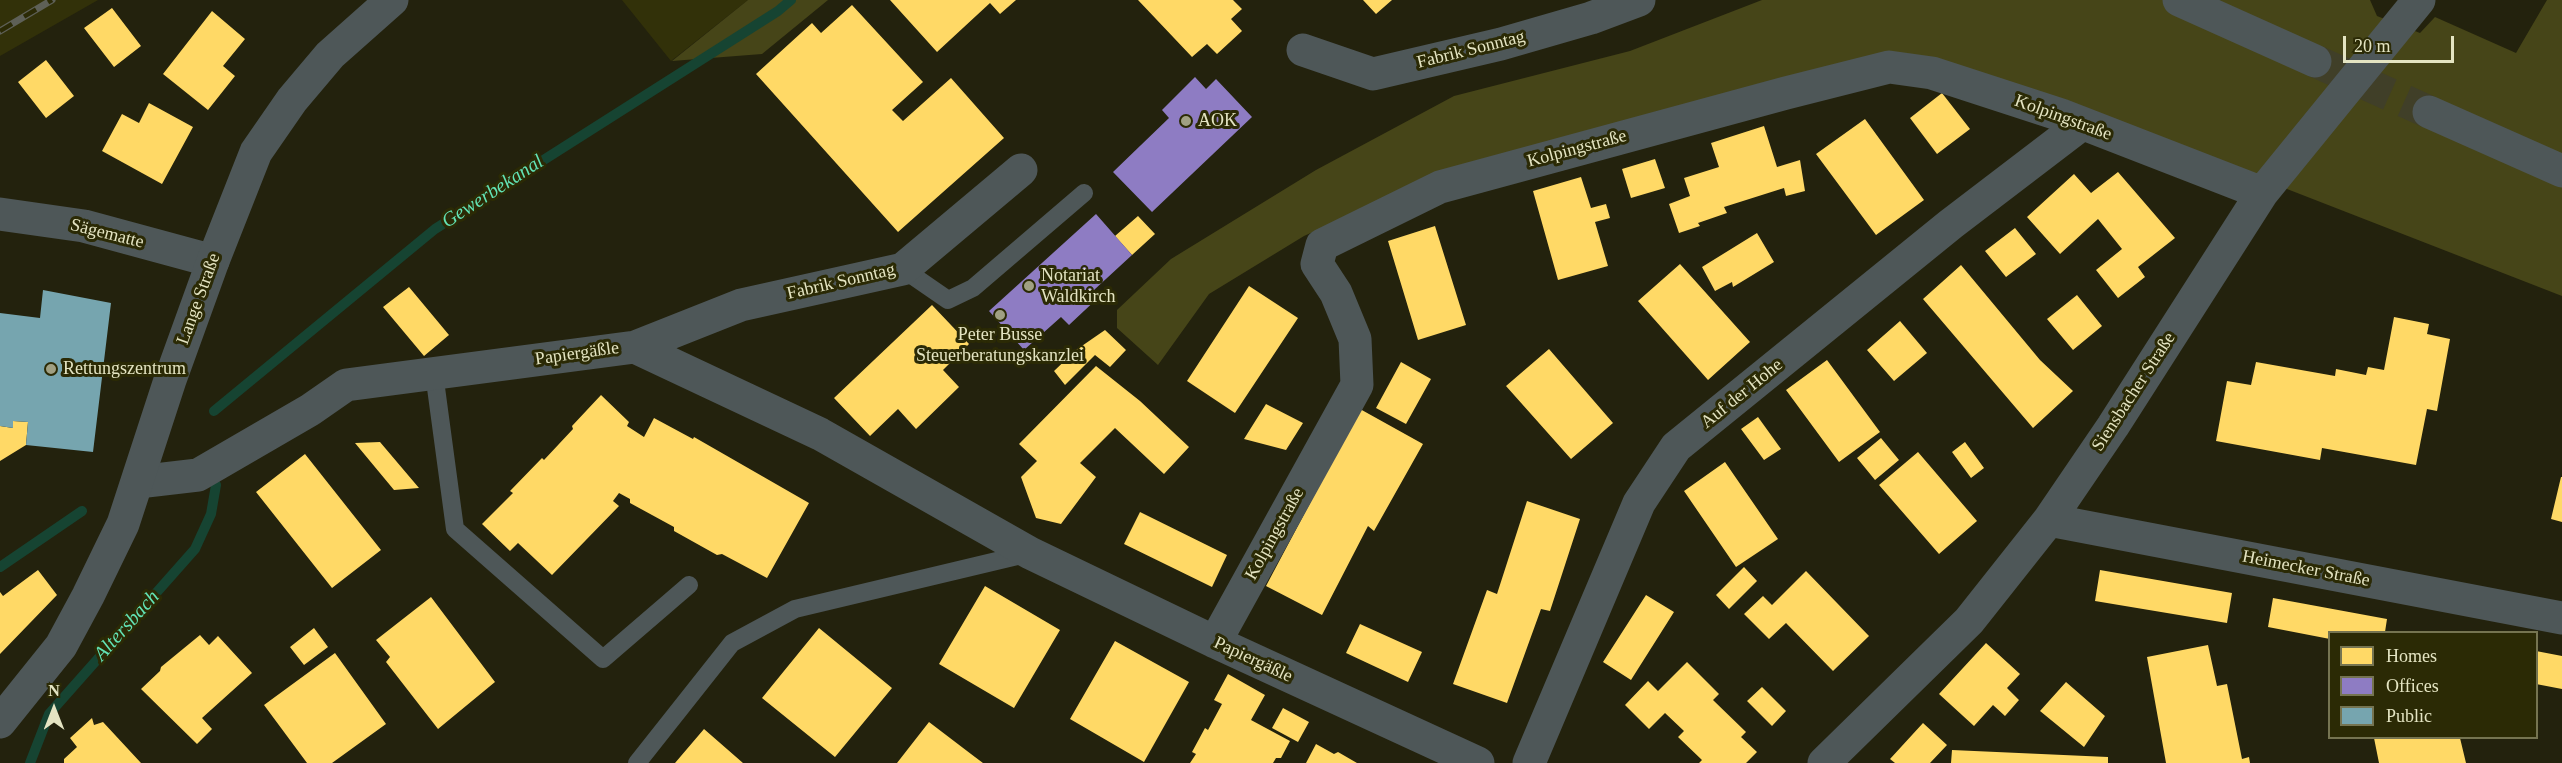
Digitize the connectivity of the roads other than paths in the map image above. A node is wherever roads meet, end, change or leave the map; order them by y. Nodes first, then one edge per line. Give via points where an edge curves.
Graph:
1 (392, 0) edge
2 (1639, 0) edge
3 (2179, 0) edge
4 (2419, 0) edge
5 (1303, 50) dead end
6 (2315, 61) tunnel mouth
7 (2429, 112) tunnel mouth
8 (2082, 124) junction
9 (1021, 170) dead end
10 (2562, 171) edge
11 (1084, 193) dead end
12 (2262, 193) junction
13 (0, 214) edge
14 (213, 261) junction
15 (903, 268) junction
16 (635, 347) junction
17 (434, 374) junction
18 (138, 482) junction
19 (2049, 520) junction
20 (1030, 553) junction
21 (688, 585) dead end
22 (2562, 618) edge
23 (1215, 642) junction
24 (0, 722) edge
25 (636, 763) edge
26 (1478, 763) edge
27 (1529, 763) edge
28 (1824, 763) edge

1 - 14 street, Lange Straße via 330,56 292,100 256,152
2 - 5 street, Fabrik Sonntag via 1501,44 1372,74
3 - 6 street
4 - 12 street, Siensbacher Straße
7 - 10 street
8 - 12 street, Kolpingstraße
8 - 23 street, Kolpingstraße via 1932,73 1889,67 1440,187 1322,245 1317,264 1336,293 1355,339 1357,385
8 - 27 street, Auf der Hohe via 1951,224 1676,447 1639,503
9 - 15 street, Fabrik Sonntag
11 - 15 lane via 973,288 948,300
12 - 19 street, Siensbacher Straße
13 - 14 street, Sägematte via 84,226
14 - 18 street, Lange Straße
15 - 16 street, Fabrik Sonntag via 741,304
16 - 17 street, Papiergäßle
16 - 20 street, Papiergäßle via 820,434
17 - 18 street, Papiergäßle via 346,385 198,475
17 - 21 lane via 455,529 603,659
18 - 24 street, Lange Straße via 123,524 61,645
19 - 22 street, Heimecker Straße
19 - 28 street, Siensbacher Straße via 1969,621
20 - 23 street, Papiergäßle
20 - 25 lane via 795,609 732,643
23 - 26 street, Papiergäßle

